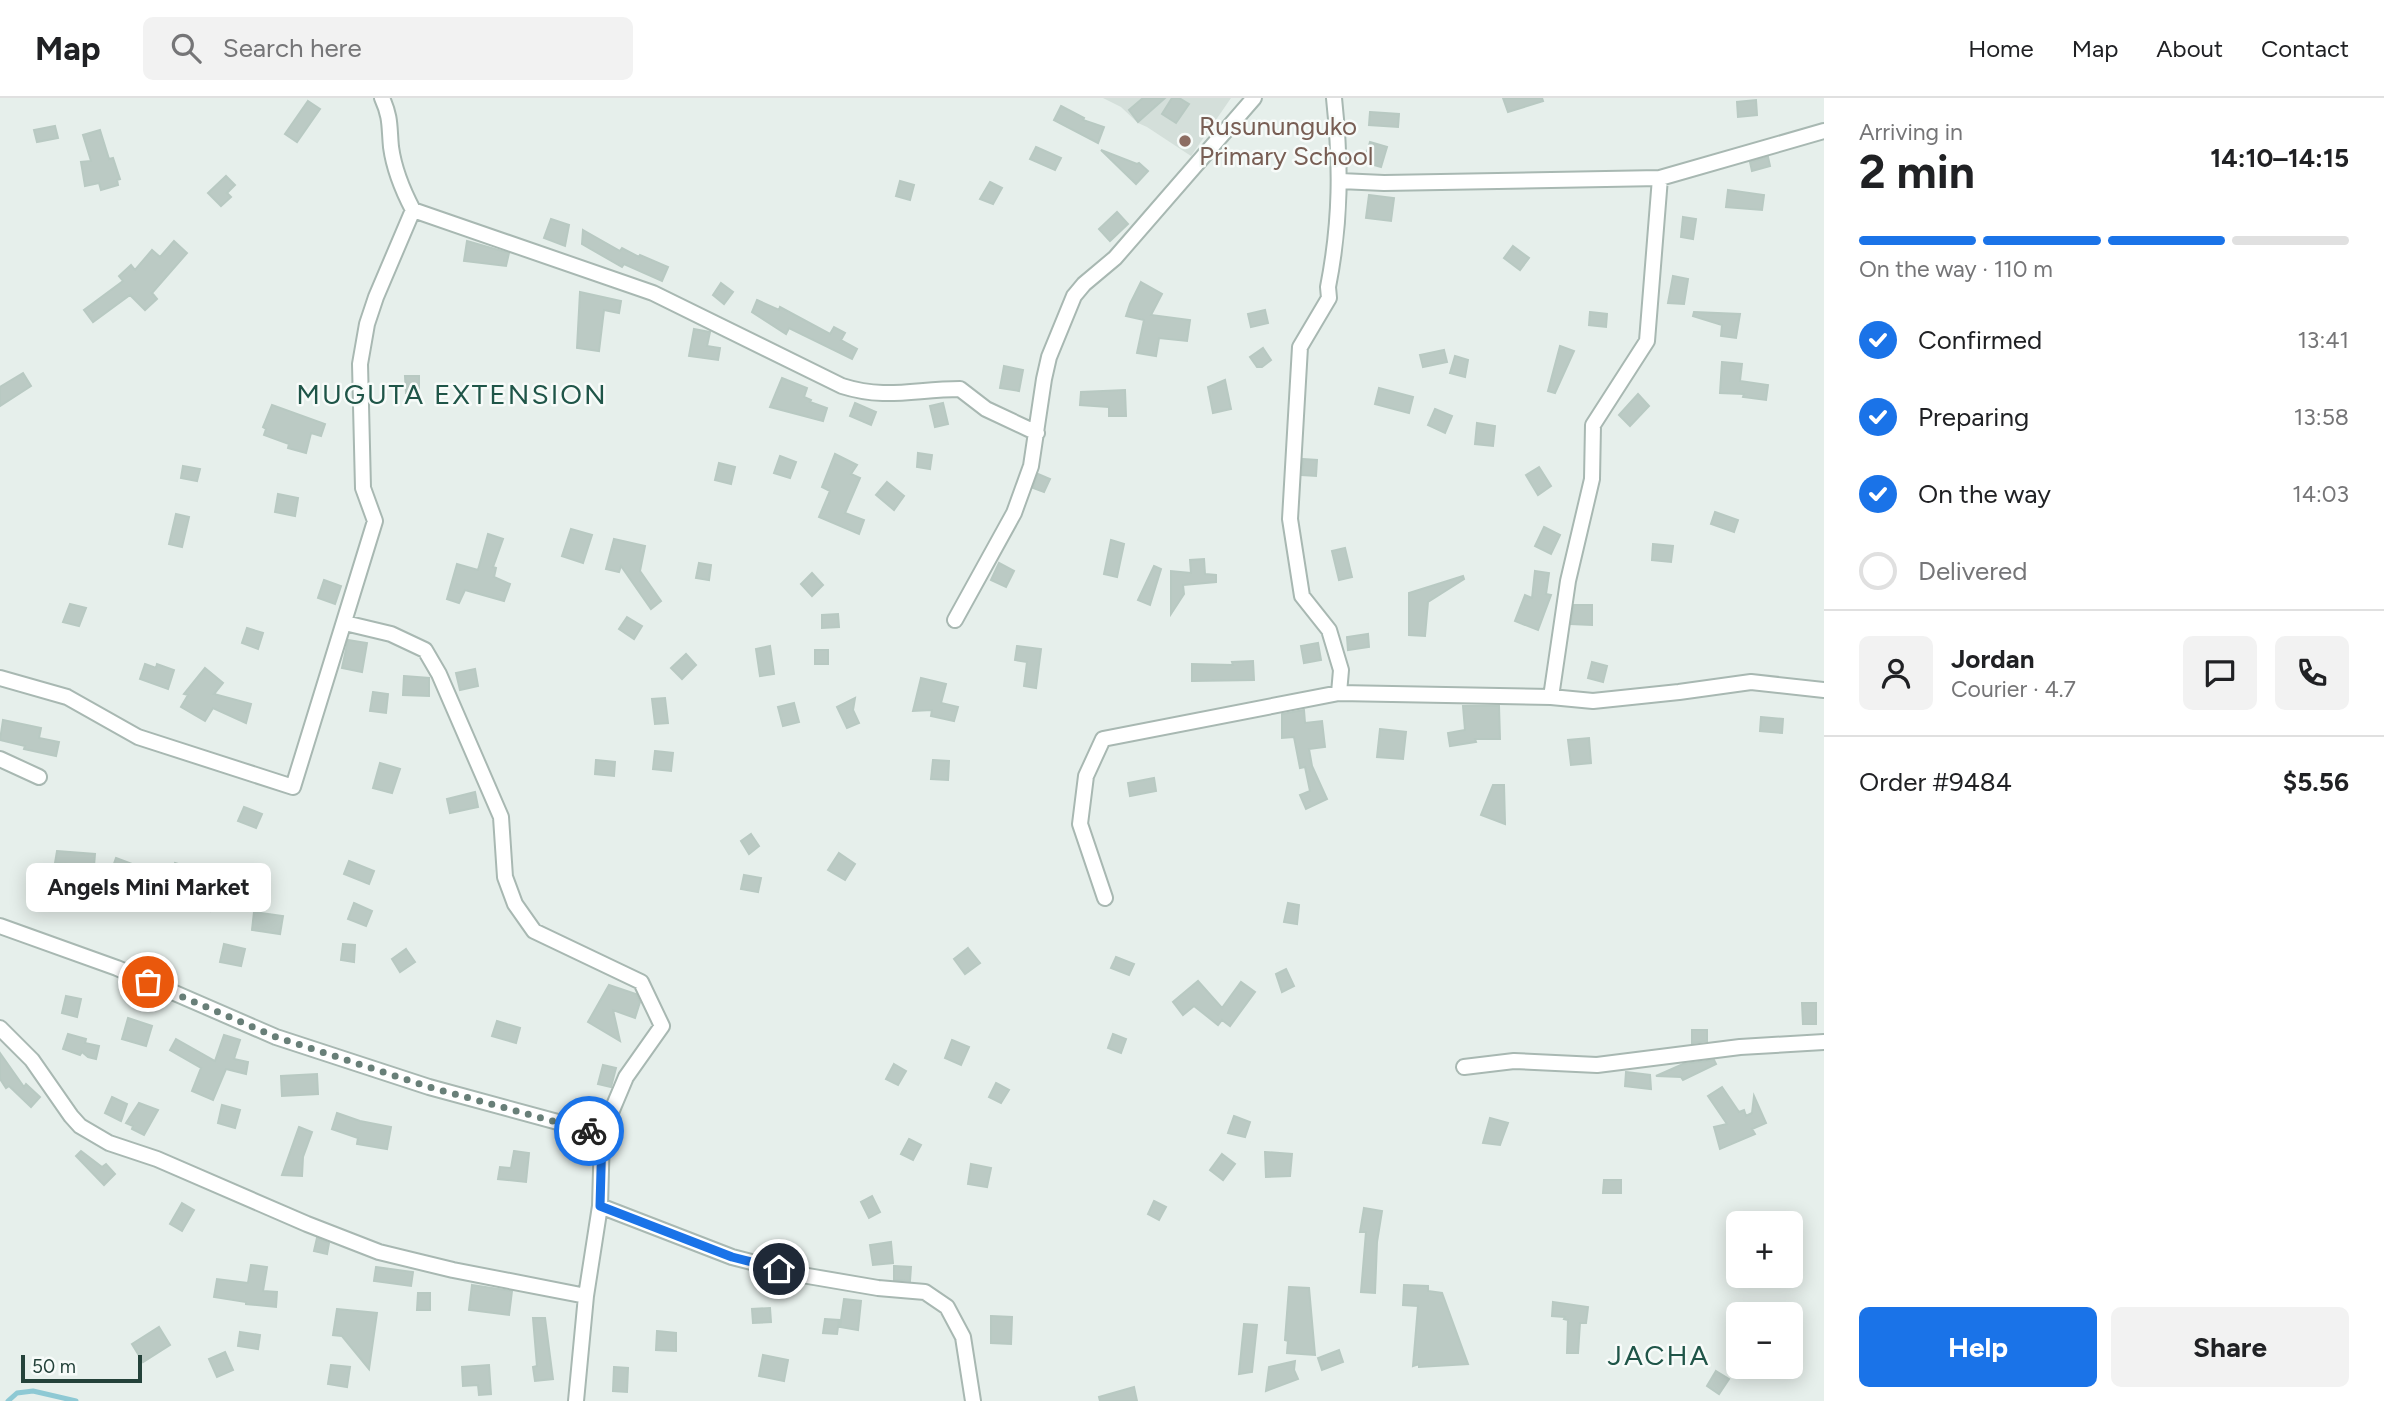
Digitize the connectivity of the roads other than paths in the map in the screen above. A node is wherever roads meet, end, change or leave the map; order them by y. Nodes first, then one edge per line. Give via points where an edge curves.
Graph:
1 (382, 98) edge
2 (1254, 98) edge
3 (1334, 98) edge
4 (1824, 131) edge
5 (1660, 178) junction
6 (1340, 181) junction
7 (413, 211) junction
8 (1037, 433) junction
9 (955, 620) dead end
10 (345, 623) junction
11 (0, 678) edge
12 (1824, 690) edge
13 (1339, 693) junction
14 (1551, 697) junction
15 (0, 759) edge
16 (39, 777) dead end
17 (1105, 898) dead end
18 (0, 926) edge
19 (0, 1028) edge
20 (1824, 1042) edge
21 (1464, 1067) dead end
22 (602, 1134) junction
23 (600, 1206) junction
24 (586, 1296) junction
25 (576, 1401) edge
26 (973, 1401) edge

1 - 7 street via 390,118 391,149 402,190
2 - 8 street via 1115,258 1078,289 1049,358
3 - 6 street
4 - 5 street
5 - 6 street
5 - 14 street via 1647,341 1593,425 1592,479 1568,581
6 - 13 street via 1329,298 1300,346 1290,520 1302,596 1329,630 1341,670
7 - 8 street via 653,293 842,386 886,395 960,389 986,409
7 - 10 street via 376,297 361,351 363,488 375,522
8 - 9 street via 1014,513
10 - 11 street via 293,787 138,737 66,697
10 - 22 street via 391,634 425,650 501,817 505,877 515,904 534,931 640,982 663,1026 626,1077
12 - 14 street via 1751,682 1593,701
13 - 14 street
13 - 17 street via 1103,740 1086,776 1080,824
15 - 16 street
18 - 22 street via 117,968 276,1037 429,1087
19 - 24 street via 32,1060 80,1126 108,1143 379,1252
20 - 21 street via 1597,1065 1514,1061
22 - 23 street
23 - 24 street
23 - 26 street via 744,1260 802,1275 925,1292 947,1307 963,1337
24 - 25 street

